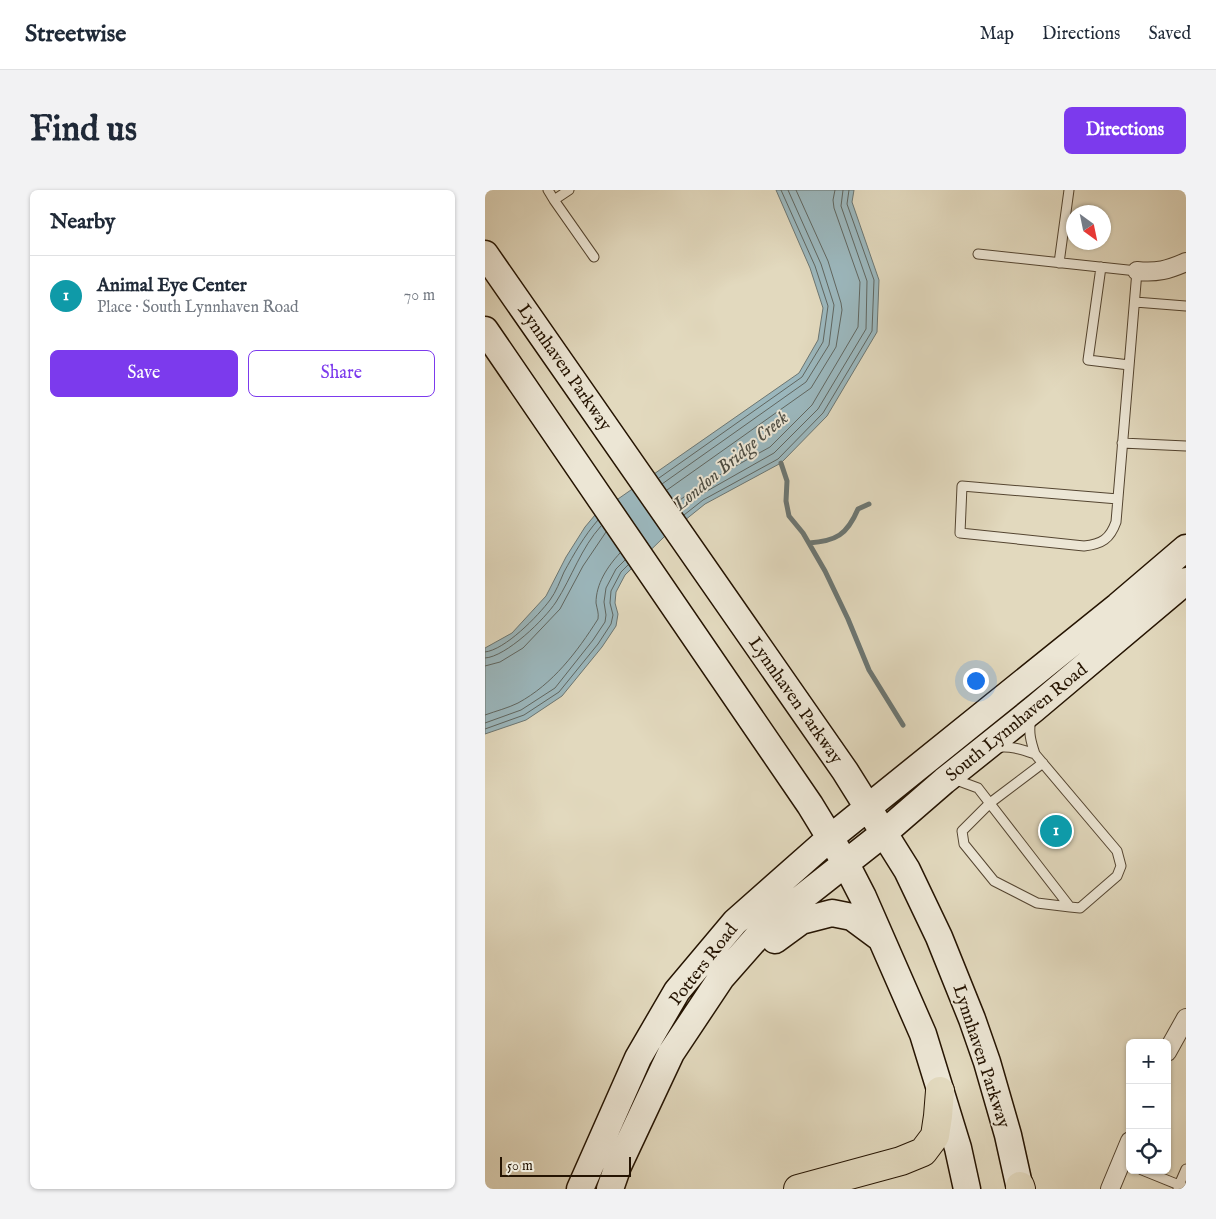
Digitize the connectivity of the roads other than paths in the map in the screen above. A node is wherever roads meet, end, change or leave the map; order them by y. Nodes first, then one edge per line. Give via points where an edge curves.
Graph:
1 (548, 190) edge
2 (569, 190) edge
3 (1069, 190) edge
4 (554, 200) junction
5 (485, 254) edge
6 (978, 254) dead end
7 (594, 257) dead end
8 (1186, 262) edge
9 (1059, 263) junction
10 (1101, 267) junction
11 (1137, 271) junction
12 (1135, 302) junction
13 (1186, 306) edge
14 (485, 330) edge
15 (1129, 365) junction
16 (1123, 443) junction
17 (1186, 446) edge
18 (1118, 499) junction
19 (1186, 548) edge
20 (1186, 581) edge
21 (1034, 709) junction
22 (979, 752) junction
23 (1035, 754) junction
24 (1043, 763) junction
25 (943, 781) junction
26 (990, 803) junction
27 (868, 808) junction
28 (884, 833) junction
29 (830, 838) junction
30 (846, 864) junction
31 (1069, 907) junction
32 (881, 939) junction
33 (721, 978) junction
34 (1186, 1018) edge
35 (1171, 1045) edge
36 (940, 1091) junction
37 (1125, 1164) edge
38 (1186, 1169) edge
39 (1151, 1174) edge
40 (1181, 1187) edge
41 (1021, 1188) edge
42 (581, 1189) edge
43 (610, 1189) edge
44 (798, 1189) edge
45 (967, 1189) edge
46 (1110, 1189) edge

1 - 4 lane
2 - 4 lane
3 - 9 lane
4 - 7 lane
5 - 27 main road, Lynnhaven Parkway
6 - 9 lane
8 - 11 street via 1167,270
9 - 10 lane
10 - 11 lane
10 - 15 lane via 1087,360
11 - 12 lane
12 - 13 lane
12 - 15 lane
14 - 29 main road
15 - 16 lane
16 - 17 lane
16 - 18 lane
18 - 18 lane via 962,486 960,532 1084,546 1097,544 1113,530
19 - 27 main road, South Lynnhaven Road
20 - 21 main road, South Lynnhaven Road
21 - 22 main road, South Lynnhaven Road
21 - 23 lane via 1029,727
22 - 23 lane via 1001,747
22 - 25 main road, South Lynnhaven Road
23 - 24 lane
24 - 26 lane
24 - 31 lane via 1117,851 1121,866 1117,876 1080,908
25 - 26 lane via 959,781 978,788
25 - 28 main road, South Lynnhaven Road
26 - 31 lane
26 - 31 lane via 962,831 964,844 994,881 1037,903
27 - 28 main road, Lynnhaven Parkway
27 - 29 main road, Potters Road
28 - 30 main road, South Lynnhaven Road
28 - 41 main road, Lynnhaven Parkway via 907,870 962,991 987,1062
29 - 30 main road
29 - 42 main road, Potters Road via 735,922 677,991 638,1058
30 - 32 main road
30 - 33 main road, Potters Road via 758,936
32 - 33 main road via 852,917 832,913 801,921
32 - 36 main road via 923,1034
33 - 43 main road, Potters Road via 671,1053
34 - 35 street
36 - 44 highway via 935,1136 923,1152
36 - 45 main road
37 - 46 street
38 - 40 lane
39 - 40 lane

